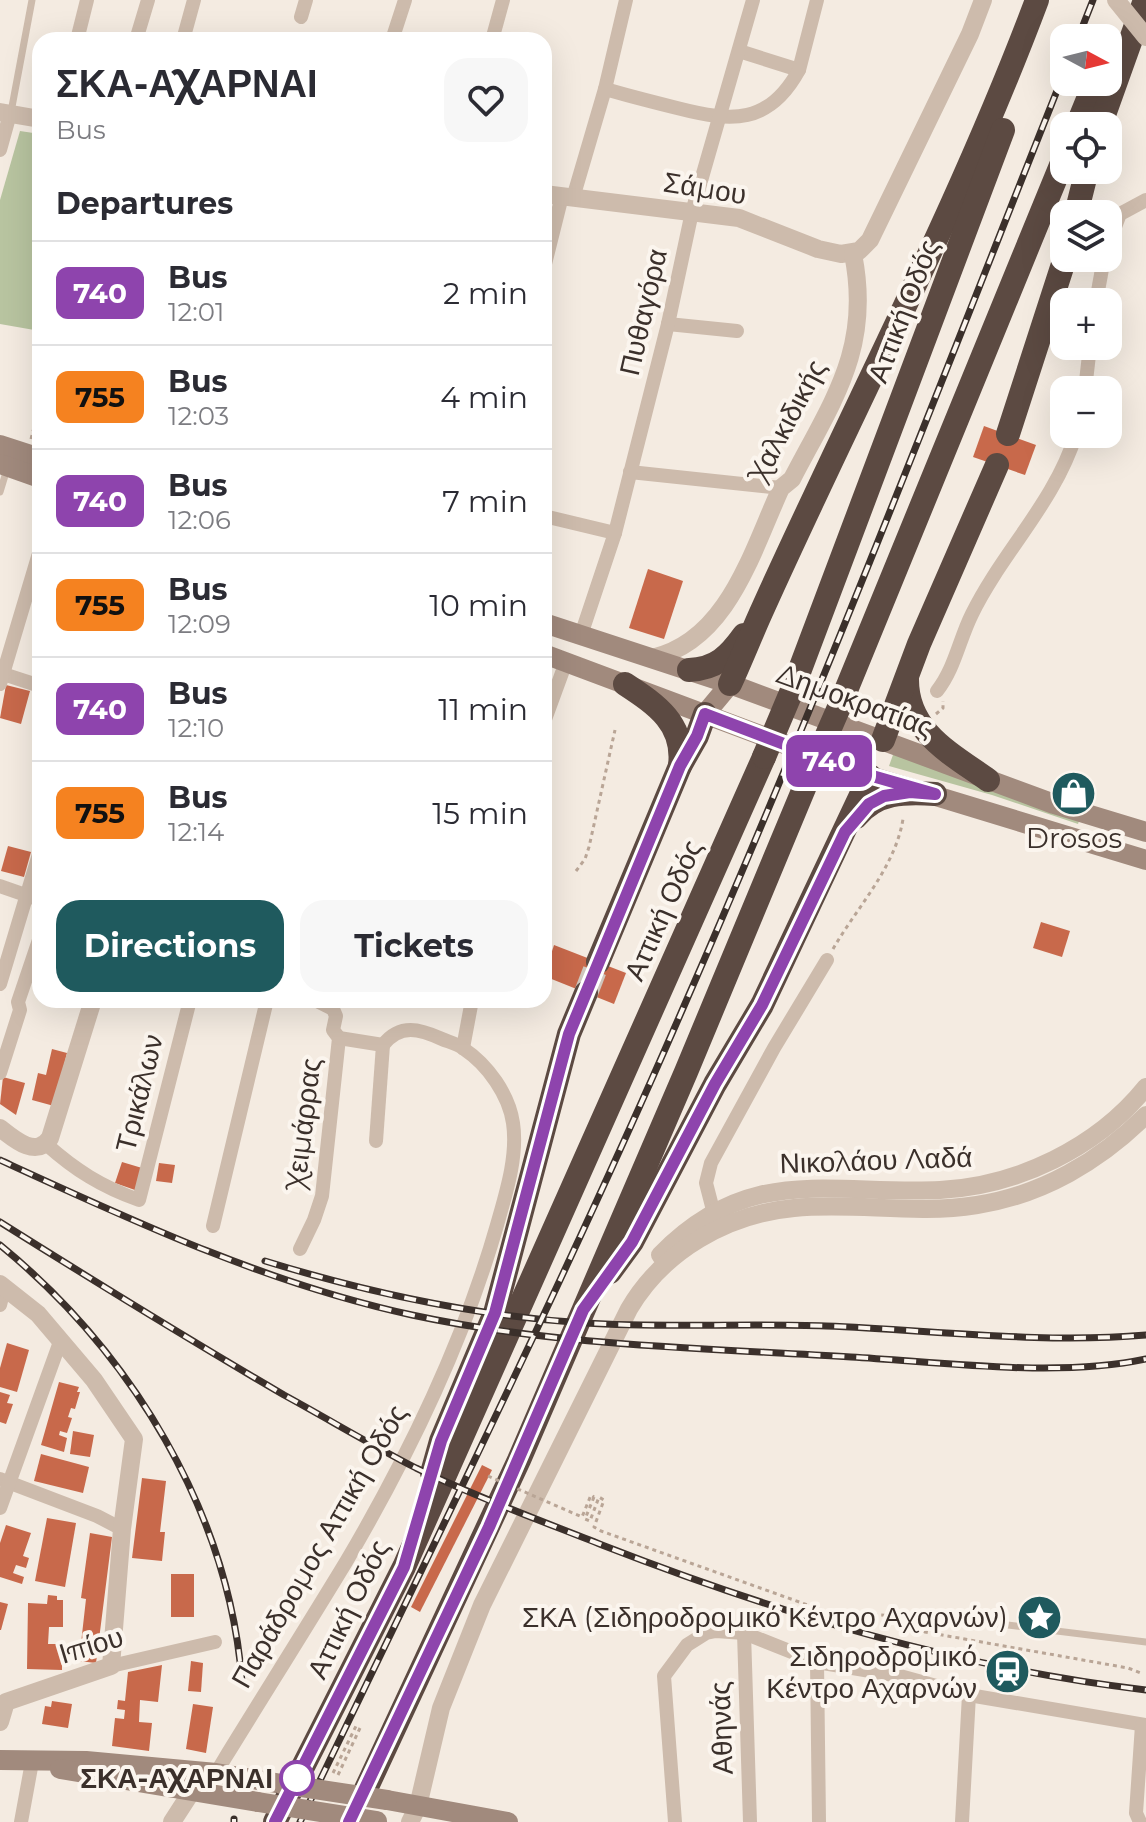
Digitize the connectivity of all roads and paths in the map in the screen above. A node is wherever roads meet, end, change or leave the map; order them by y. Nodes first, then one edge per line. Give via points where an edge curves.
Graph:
1 (32, 0) edge
2 (87, 0) edge
3 (148, 0) edge
4 (192, 0) edge
5 (306, 0) edge
6 (405, 0) edge
7 (503, 0) edge
8 (626, 0) edge
9 (753, 0) edge
10 (817, 0) edge
11 (983, 0) edge
12 (1037, 0) edge
13 (1051, 0) edge
14 (1116, 0) edge
15 (1129, 0) edge
16 (1145, 0) edge
17 (301, 17) dead end
18 (1119, 24) edge
19 (79, 32) edge
20 (138, 32) edge
21 (185, 32) edge
22 (395, 32) edge
23 (494, 32) edge
24 (1146, 37) edge
25 (739, 51) junction
26 (799, 70) junction
27 (605, 89) junction
28 (1105, 112) edge
29 (5, 113) edge
30 (32, 118) edge
31 (717, 118) junction
32 (0, 150) edge
33 (1053, 184) edge
34 (560, 196) edge
35 (1146, 200) edge
36 (692, 212) junction
37 (1122, 213) edge
38 (552, 232) edge
39 (853, 254) junction
40 (1060, 272) edge
41 (668, 324) junction
42 (737, 331) dead end
43 (1008, 434) dead end
44 (0, 445) edge
45 (1071, 448) edge
46 (32, 455) edge
47 (997, 465) dead end
48 (4, 466) edge
49 (630, 472) junction
50 (32, 475) edge
51 (781, 488) junction
52 (0, 492) edge
53 (552, 518) edge
54 (615, 533) junction
55 (32, 576) edge
56 (764, 607) junction
57 (552, 626) edge
58 (581, 635) junction
59 (552, 657) edge
60 (652, 658) junction
61 (566, 662) junction
62 (689, 670) junction
63 (907, 674) junction
64 (1, 677) edge
65 (32, 684) edge
66 (625, 684) junction
67 (730, 684) junction
68 (937, 691) dead end
69 (552, 700) edge
70 (705, 714) junction
71 (615, 730) dead end
72 (883, 740) junction
73 (680, 766) junction
74 (870, 776) junction
75 (988, 780) junction
76 (935, 794) junction
77 (903, 819) dead end
78 (845, 832) junction
79 (1146, 832) edge
80 (1146, 860) edge
81 (576, 871) dead end
82 (0, 886) edge
83 (32, 898) edge
84 (32, 901) edge
85 (827, 960) joint
86 (32, 961) edge
87 (598, 962) tunnel mouth
88 (0, 984) edge
89 (586, 993) tunnel mouth
90 (91, 1008) edge
91 (188, 1008) edge
92 (265, 1008) edge
93 (332, 1008) edge
94 (470, 1008) edge
95 (339, 1038) junction
96 (383, 1045) junction
97 (463, 1048) junction
98 (0, 1073) edge
99 (1146, 1087) edge
100 (1146, 1115) edge
101 (0, 1128) edge
102 (376, 1141) dead end
103 (46, 1144) junction
104 (714, 1214) junction
105 (213, 1226) dead end
106 (300, 1249) dead end
107 (1, 1293) edge
108 (629, 1309) junction
109 (583, 1310) junction
110 (60, 1342) junction
111 (488, 1476) dead end
112 (4, 1480) edge
113 (0, 1508) edge
114 (122, 1529) junction
115 (404, 1567) junction
116 (934, 1616) dead end
117 (744, 1633) junction
118 (215, 1642) dead end
119 (1146, 1642) edge
120 (817, 1662) junction
121 (111, 1666) junction
122 (1143, 1674) dead end
123 (969, 1695) junction
124 (0, 1722) edge
125 (1144, 1725) edge
126 (0, 1760) edge
127 (32, 1762) junction
128 (335, 1770) dead end
129 (216, 1773) junction
130 (333, 1785) dead end
131 (192, 1791) junction
132 (376, 1796) junction
133 (414, 1814) edge
134 (377, 1821) edge
135 (21, 1822) edge
136 (172, 1822) edge
137 (275, 1822) edge
138 (383, 1822) edge
139 (508, 1822) edge
140 (675, 1822) edge
141 (750, 1822) edge
142 (819, 1822) edge
143 (962, 1822) edge
144 (1140, 1822) edge

1 - 29 lane
2 - 19 street
3 - 20 street
4 - 21 street
5 - 17 street
6 - 22 street
7 - 23 street
8 - 27 street
9 - 25 street, Πυθαγόρα
10 - 26 street
11 - 39 street via 870,240
12 - 56 highway via 952,208
13 - 115 highway, Αττική Οδός, bridge via 793,688
14 - 24 street, bridge
15 - 18 highway
16 - 28 highway
25 - 26 street
25 - 31 street, Πυθαγόρα
26 - 31 street via 771,106
27 - 31 street
27 - 34 street
29 - 30 street
29 - 32 street
31 - 36 street, Πυθαγόρα
33 - 109 highway, bridge
34 - 36 street, Σάμου
34 - 38 street
35 - 37 street
36 - 39 street, Σάμου via 744,219 818,249
36 - 41 street, Πυθαγόρα
39 - 51 street, Χαλκιδικής via 860,298 847,370 792,479
40 - 43 highway
41 - 42 street
41 - 49 street, Πυθαγόρα
44 - 46 main road
45 - 68 street via 1045,503 972,613 950,672
47 - 63 highway
48 - 50 main road
48 - 52 lane
49 - 51 street
49 - 54 street, Πυθαγόρα
51 - 60 street, Χαλκιδικής via 719,614 687,644
53 - 54 street
54 - 58 street, Πυθαγόρα
55 - 64 street
56 - 62 highway via 731,652 711,667
56 - 67 highway
57 - 58 main road, Δημοκρατίας
58 - 60 main road, Δημοκρατίας
59 - 61 main road
60 - 62 main road, Δημοκρατίας
61 - 66 main road
61 - 69 street
62 - 67 main road, Δημοκρατίας
63 - 72 highway
63 - 75 highway via 918,724
64 - 65 street
66 - 70 main road
66 - 73 highway via 664,711 678,737
67 - 70 main road
67 - 72 main road, Δημοκρατίας
70 - 73 highway
70 - 74 main road
71 - 81 path via 589,847
72 - 74 main road
72 - 75 main road, Δημοκρατίας
73 - 87 highway
74 - 76 main road
74 - 78 highway
75 - 79 main road, Δημοκρατίας
76 - 78 highway via 884,796 869,804
76 - 80 main road
77 - 85 path via 890,859
78 - 109 highway via 762,1005 632,1242
82 - 83 street
84 - 88 street
85 - 104 street via 711,1163 706,1183
86 - 98 street
89 - 115 highway via 569,1034 495,1313 441,1441
90 - 103 street
91 - 103 street, Τρικάλων via 139,1200 96,1183
92 - 105 street
93 - 95 street, Χειμάρρας
94 - 97 street
95 - 96 street
95 - 106 street, Χειμάρρας via 322,1196
96 - 97 street via 408,1029
96 - 102 street
97 - 129 street, Παράδρομος Αττική Οδός via 499,1085 513,1126 507,1185 478,1282 436,1392 396,1474
99 - 104 street, Νικολάου Λαδά via 1107,1126 1050,1162 1013,1176 941,1190 792,1188 763,1193
100 - 108 street, Νικολάου Λαδά via 1095,1158 1019,1195 940,1210 792,1208 745,1218 667,1261
101 - 103 street via 28,1146
104 - 108 street, Νικολάου Λαδά via 661,1254
107 - 110 street via 38,1314
108 - 133 street, Νικολάου Λαδά via 453,1673
109 - 132 highway
110 - 112 street
110 - 114 street via 134,1439
111 - 122 path, bridge via 582,1517 591,1495 585,1519 590,1521 599,1497 604,1500 594,1527 601,1531 830,1613 904,1616 925,1632
112 - 113 street
112 - 114 street
114 - 121 street
115 - 137 highway, Αττική Οδός
116 - 119 lane
117 - 120 street
117 - 140 street via 706,1633 687,1645 664,1676
117 - 141 street, Αθηνάς
118 - 121 street, Ιπίου
120 - 123 street
120 - 142 street
121 - 124 street, Ιπίου via 6,1702
123 - 125 street
123 - 143 street
125 - 144 street via 1136,1813
126 - 127 main road
127 - 129 main road via 86,1761
127 - 131 main road
127 - 135 street
128 - 130 path via 358,1727
129 - 131 street, Παράδρομος Αττική Οδός
129 - 132 main road, bridge
131 - 134 main road, bridge
131 - 136 street
132 - 133 main road
133 - 139 main road
134 - 138 main road

